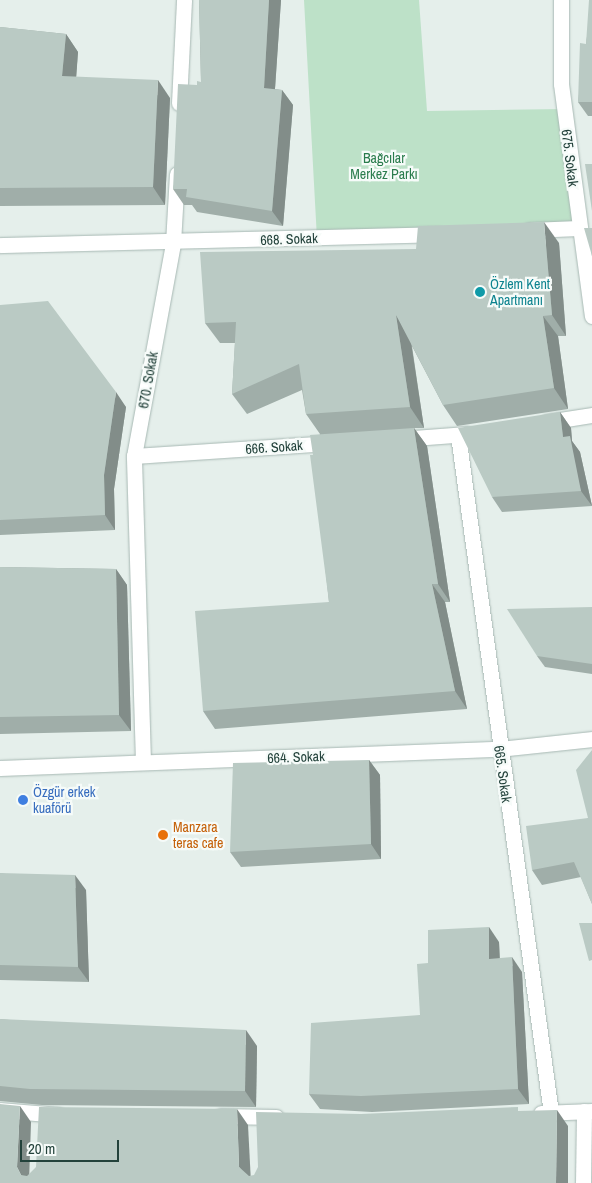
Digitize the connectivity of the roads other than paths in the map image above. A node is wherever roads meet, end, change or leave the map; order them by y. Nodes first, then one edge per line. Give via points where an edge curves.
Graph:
1 (184, 0) edge
2 (561, 0) edge
3 (179, 117) edge
4 (177, 162) edge
5 (579, 228) junction
6 (511, 231) edge
7 (453, 233) edge
8 (174, 242) junction
9 (0, 245) edge
10 (588, 261) edge
11 (592, 316) edge
12 (592, 416) edge
13 (535, 424) edge
14 (487, 431) edge
15 (458, 435) junction
16 (380, 440) edge
17 (350, 442) edge
18 (134, 456) junction
19 (592, 739) edge
20 (499, 750) junction
21 (143, 762) junction
22 (0, 768) edge
23 (0, 1110) edge
24 (588, 1111) edge
25 (551, 1113) junction
26 (41, 1114) junction
27 (521, 1114) edge
28 (77, 1115) edge
29 (209, 1116) edge
30 (258, 1116) junction
31 (296, 1118) edge
32 (40, 1134) edge
33 (258, 1135) edge
34 (583, 1183) edge

1 - 3 street
2 - 5 street, 675. Sokak via 561,84
4 - 8 street, 670. Sokak
5 - 6 street
5 - 10 street, 675. Sokak
7 - 8 street, 668. Sokak
8 - 9 street, 668. Sokak
8 - 18 street, 670. Sokak
10 - 11 street, 675. Sokak
12 - 13 street
14 - 15 street
15 - 16 street
15 - 20 street, 665. Sokak
17 - 18 street, 666. Sokak
18 - 21 street, 670. Sokak
19 - 20 street, 664. Sokak
20 - 21 street, 664. Sokak
20 - 25 street, 665. Sokak
21 - 22 street, 664. Sokak
23 - 26 street
24 - 25 street
24 - 34 street
25 - 27 street
26 - 28 street
26 - 32 street
29 - 30 street
30 - 31 street
30 - 33 street

